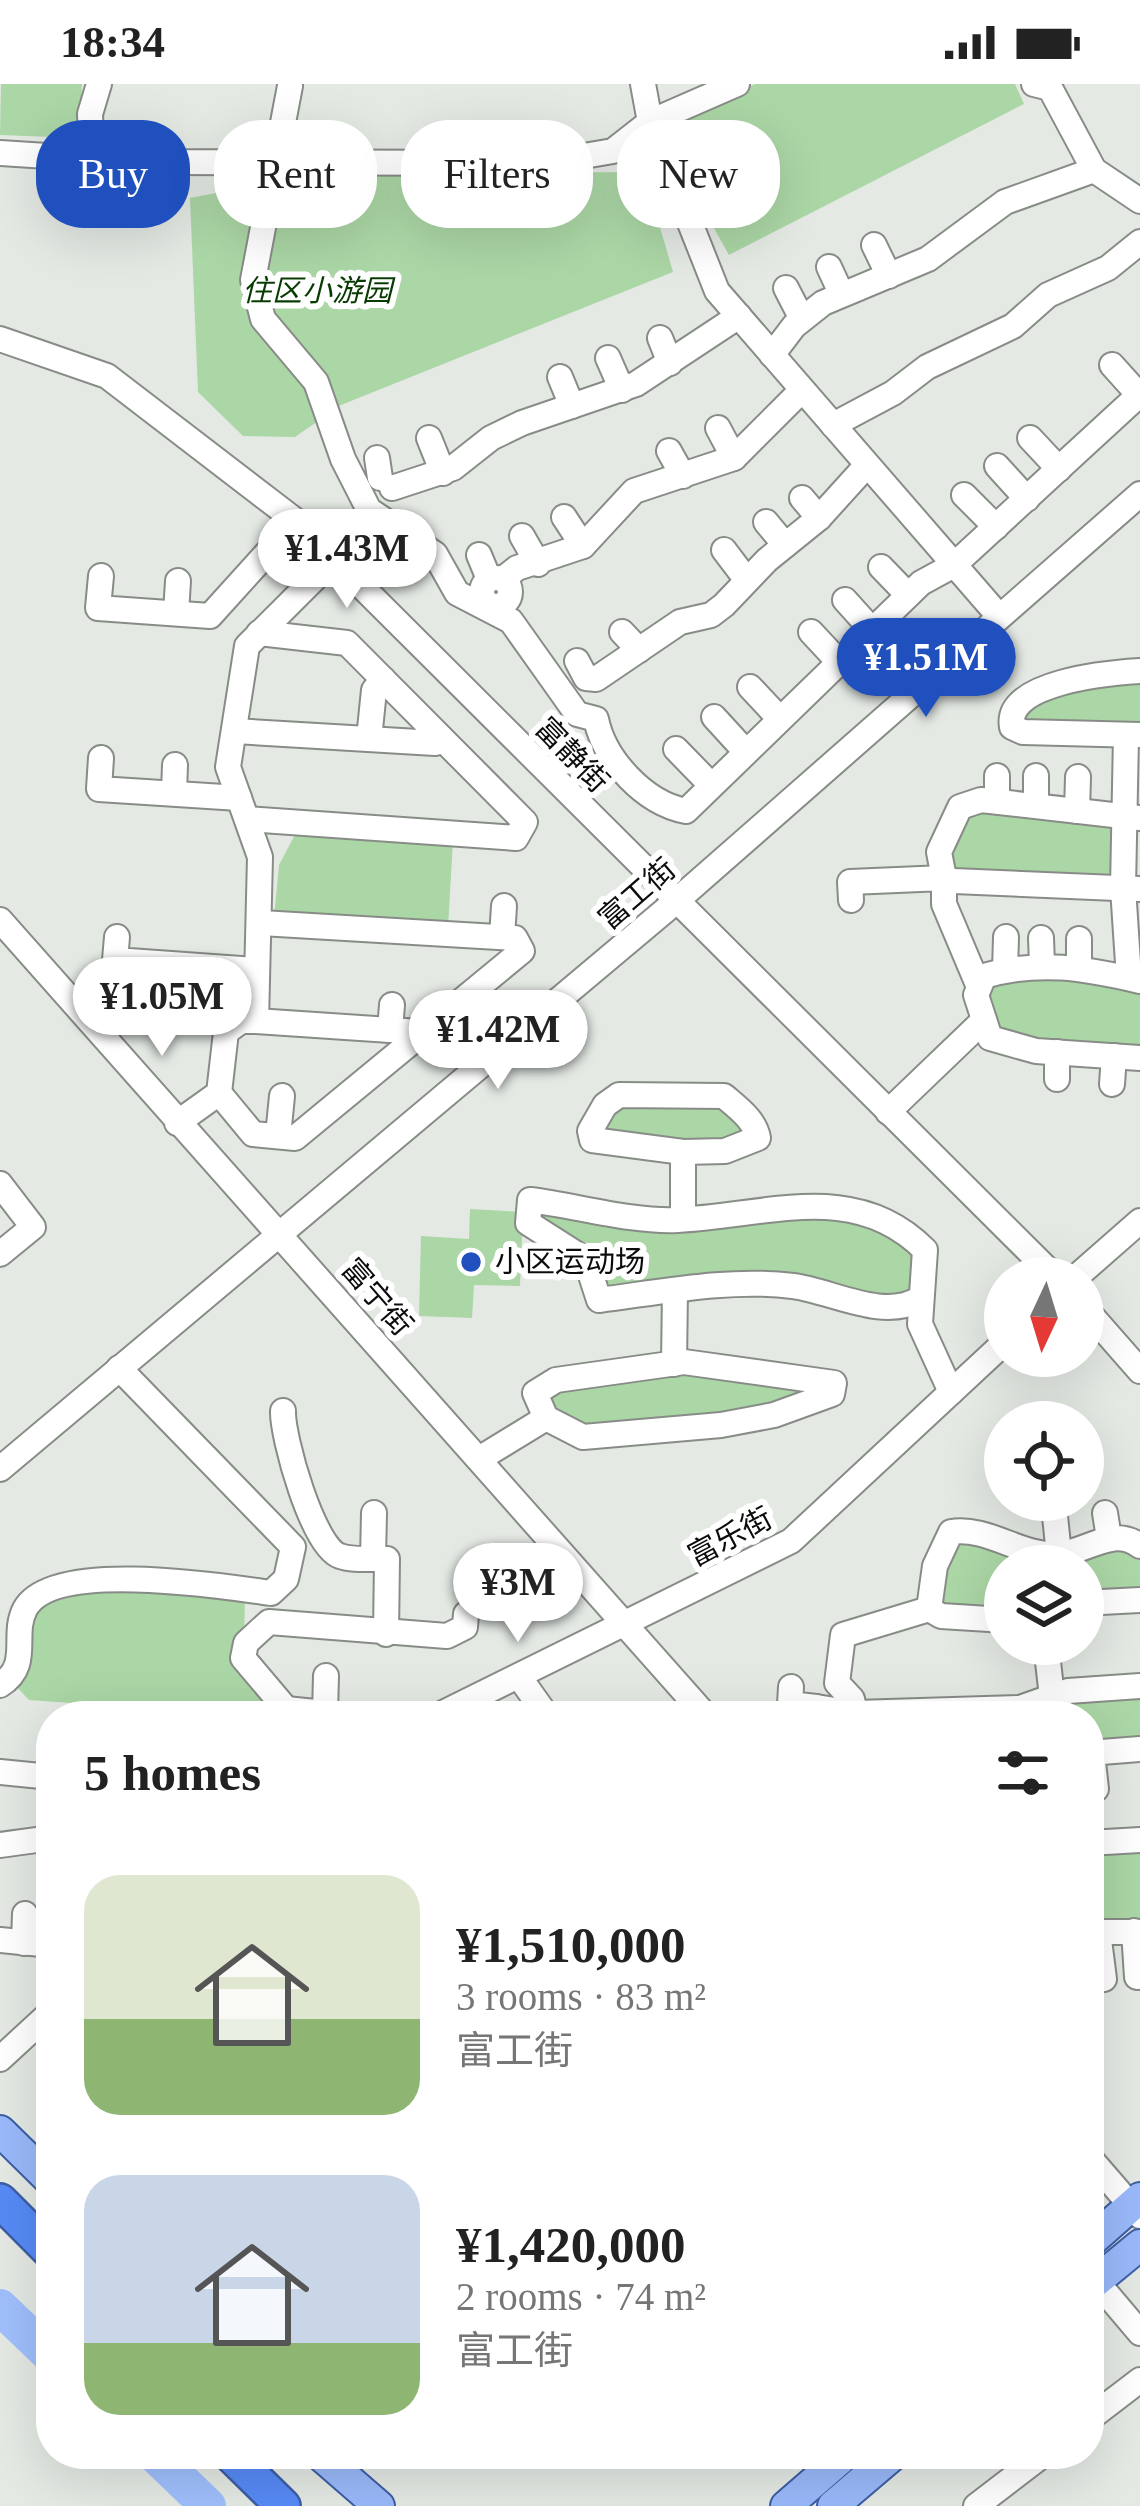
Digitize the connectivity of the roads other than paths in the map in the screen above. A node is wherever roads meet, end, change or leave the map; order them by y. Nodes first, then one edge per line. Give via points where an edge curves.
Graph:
1 (99, 84) edge
2 (300, 84) edge
3 (644, 84) edge
4 (737, 84) edge
5 (1034, 84) edge
6 (288, 85) edge
7 (90, 120) edge
8 (284, 120) edge
9 (650, 120) edge
10 (655, 120) edge
11 (617, 148) edge
12 (0, 153) edge
13 (36, 156) edge
14 (377, 158) edge
15 (1094, 170) junction
16 (1140, 201) edge
17 (265, 228) edge
18 (692, 228) edge
19 (1140, 242) edge
20 (874, 245) dead end
21 (829, 267) dead end
22 (889, 276) junction
23 (786, 288) dead end
24 (841, 293) junction
25 (739, 316) junction
26 (802, 319) junction
27 (660, 338) dead end
28 (0, 339) edge
29 (772, 355) junction
30 (608, 358) dead end
31 (670, 363) junction
32 (1112, 365) dead end
33 (560, 377) dead end
34 (622, 390) junction
35 (802, 390) junction
36 (1140, 395) edge
37 (572, 406) junction
38 (833, 425) junction
39 (718, 428) dead end
40 (429, 438) dead end
41 (1030, 438) dead end
42 (669, 451) dead end
43 (734, 458) junction
44 (867, 465) junction
45 (997, 466) dead end
46 (1059, 469) junction
47 (443, 473) junction
48 (383, 475) dead end
49 (683, 476) junction
50 (1140, 494) edge
51 (964, 495) dead end
52 (802, 498) dead end
53 (1027, 499) junction
54 (564, 517) dead end
55 (819, 518) junction
56 (296, 521) junction
57 (766, 522) dead end
58 (996, 527) junction
59 (522, 536) dead end
60 (785, 544) junction
61 (583, 546) junction
62 (724, 550) dead end
63 (336, 557) junction
64 (538, 564) junction
65 (954, 565) junction
66 (881, 567) dead end
67 (490, 571) dead end
68 (101, 576) dead end
69 (746, 579) junction
70 (178, 581) dead end
71 (908, 596) junction
72 (845, 600) dead end
73 (176, 613) junction
74 (998, 615) junction
75 (872, 630) junction
76 (811, 632) dead end
77 (259, 633) junction
78 (1139, 652) edge
79 (577, 662) dead end
80 (839, 662) junction
81 (1140, 671) edge
82 (383, 679) junction
83 (750, 687) dead end
84 (714, 717) dead end
85 (780, 719) junction
86 (234, 731) junction
87 (1133, 736) edge
88 (440, 737) junction
89 (369, 739) junction
90 (676, 749) dead end
91 (746, 752) junction
92 (101, 758) dead end
93 (175, 765) dead end
94 (1036, 776) dead end
95 (1078, 777) dead end
96 (712, 785) junction
97 (174, 794) junction
98 (1036, 804) junction
99 (243, 808) junction
100 (1077, 811) junction
101 (1132, 819) edge
102 (944, 878) junction
103 (1131, 889) edge
104 (851, 900) dead end
105 (674, 903) junction
106 (504, 906) dead end
107 (0, 920) edge
108 (261, 922) junction
109 (117, 937) dead end
110 (502, 937) junction
111 (1006, 937) dead end
112 (1041, 938) dead end
113 (1079, 939) dead end
114 (1042, 965) junction
115 (1079, 968) junction
116 (257, 970) junction
117 (1006, 970) junction
118 (1135, 980) edge
119 (979, 987) junction
120 (256, 1021) junction
121 (984, 1021) junction
122 (420, 1033) junction
123 (1058, 1052) junction
124 (1114, 1056) junction
125 (1140, 1058) edge
126 (1058, 1079) dead end
127 (1112, 1084) dead end
128 (220, 1093) junction
129 (282, 1096) dead end
130 (888, 1112) junction
131 (177, 1123) junction
132 (278, 1136) junction
133 (683, 1152) junction
134 (0, 1184) edge
135 (683, 1219) junction
136 (1140, 1221) edge
137 (282, 1236) junction
138 (0, 1254) edge
139 (1035, 1257) edge
140 (1099, 1257) edge
141 (675, 1290) junction
142 (919, 1300) junction
143 (1104, 1330) edge
144 (984, 1361) edge
145 (674, 1364) junction
146 (119, 1367) junction
147 (1140, 1371) edge
148 (951, 1392) junction
149 (283, 1411) dead end
150 (546, 1418) junction
151 (479, 1459) junction
152 (0, 1469) edge
153 (374, 1513) dead end
154 (1036, 1545) edge
155 (1076, 1545) edge
156 (1140, 1546) edge
157 (374, 1558) junction
158 (1140, 1600) edge
159 (1104, 1606) edge
160 (466, 1613) dead end
161 (937, 1621) junction
162 (984, 1624) edge
163 (623, 1626) junction
164 (386, 1634) junction
165 (1048, 1665) edge
166 (326, 1676) dead end
167 (520, 1678) junction
168 (0, 1685) edge
169 (1140, 1686) edge
170 (791, 1687) dead end
171 (1052, 1697) junction
172 (280, 1701) edge
173 (325, 1701) edge
174 (470, 1701) edge
175 (536, 1701) edge
176 (692, 1701) edge
177 (790, 1701) edge
178 (852, 1701) edge
179 (1040, 1701) edge
180 (1140, 1749) edge
181 (1104, 1752) edge
182 (0, 1772) edge
183 (36, 1779) edge
184 (36, 1840) edge
185 (1140, 1840) edge
186 (1104, 1842) edge
187 (0, 1845) edge
188 (25, 1914) dead end
189 (1104, 1932) edge
190 (1137, 1932) edge
191 (12, 1942) edge
192 (1137, 1977) dead end
193 (36, 2026) edge
194 (0, 2060) edge
195 (0, 2131) edge
196 (36, 2159) edge
197 (1104, 2173) edge
198 (0, 2201) edge
199 (1137, 2207) edge
200 (0, 2230) edge
201 (1104, 2231) edge
202 (36, 2237) edge
203 (1140, 2246) edge
204 (36, 2265) edge
205 (1104, 2274) edge
206 (1104, 2296) edge
207 (1140, 2333) edge
208 (1140, 2380) edge
209 (1104, 2408) edge
210 (245, 2469) edge
211 (270, 2469) edge
212 (336, 2469) edge
213 (829, 2469) edge
214 (876, 2469) edge
215 (1024, 2469) edge
216 (283, 2506) edge
217 (308, 2506) edge
218 (379, 2506) edge
219 (786, 2506) edge
220 (833, 2506) edge
221 (976, 2506) edge

1 - 7 street
2 - 6 street
3 - 9 street
4 - 10 street
5 - 15 street via 1050,88
6 - 8 street
11 - 14 street
12 - 13 street
15 - 16 street
15 - 22 street via 1046,177 1003,197 963,221 928,259
17 - 96 street via 253,280 263,319 316,382 369,511 435,554 458,593 511,622 577,714 596,719 615,763 666,807 686,811
18 - 25 street via 717,291
19 - 38 street via 916,366
20 - 22 street
21 - 24 street
22 - 24 street
23 - 26 street
24 - 26 street
25 - 29 street
25 - 31 street
26 - 29 street
27 - 31 street
28 - 56 street, 富静街 via 106,376
29 - 35 street
30 - 34 street
31 - 34 street
32 - 36 street
33 - 37 street
34 - 37 street
35 - 38 street
35 - 43 street
36 - 46 street
37 - 47 street via 492,425
38 - 44 street
39 - 43 street
40 - 47 street
41 - 46 street
42 - 49 street
43 - 49 street
44 - 55 street
44 - 65 street
45 - 53 street
46 - 53 street
47 - 48 street
49 - 61 street via 634,480
50 - 74 street, 富工街
51 - 58 street
52 - 55 street
53 - 58 street
54 - 61 street
55 - 60 street
56 - 63 street, 富静街
56 - 73 street via 210,616
57 - 60 street
58 - 65 street
59 - 64 street
60 - 69 street
61 - 64 street
62 - 69 street
63 - 77 street
63 - 105 street, 富静街
64 - 67 street
65 - 71 street
65 - 74 street
66 - 71 street
68 - 73 street via 98,608
69 - 79 street via 711,615 672,613 630,641 596,679 586,679
70 - 73 street
71 - 75 street
72 - 75 street
74 - 105 street, 富工街
75 - 80 street
76 - 80 street
77 - 82 street via 347,643
77 - 86 street via 247,646
78 - 81 street
80 - 85 street
81 - 87 street via 1042,688 1010,719 1023,732
82 - 88 street
82 - 89 street via 374,690
83 - 85 street
84 - 91 street
85 - 91 street
86 - 89 street
86 - 99 street via 228,767
87 - 101 street
88 - 89 street
88 - 99 street via 525,822 516,838
90 - 96 street
91 - 96 street
92 - 97 street via 99,789
93 - 97 street
94 - 98 street
95 - 100 street
97 - 99 street
98 - 100 street
98 - 102 street via 997,788 960,808 939,852
99 - 108 street via 260,857
100 - 101 street
101 - 103 street
102 - 103 street
102 - 104 street via 850,882
102 - 119 street via 944,904
103 - 118 street
105 - 130 street, 富静街
105 - 137 street, 富工街
106 - 110 street
107 - 131 street, 富宁街
108 - 110 street
108 - 116 street
109 - 116 street via 115,960 205,955
110 - 122 street via 515,938 522,951
111 - 117 street
112 - 114 street
113 - 115 street
114 - 115 street
114 - 117 street
115 - 118 street
116 - 120 street
117 - 119 street via 983,976
119 - 121 street
120 - 122 street via 391,1018
120 - 128 street via 226,1032
121 - 123 street via 991,1038
121 - 130 street
122 - 132 street via 295,1138
123 - 124 street
123 - 126 street
124 - 125 street
124 - 127 street
128 - 131 street
128 - 132 street via 253,1134
129 - 132 street
130 - 139 street, 富静街
131 - 137 street, 富宁街
133 - 133 street via 725,1151 758,1138 756,1126 724,1096 641,1092 605,1105 590,1131 592,1140
133 - 135 street
134 - 138 street via 33,1227
135 - 141 street via 530,1200 528,1223 586,1260 599,1300
135 - 142 street via 845,1206 881,1217 926,1250
136 - 140 street
137 - 146 street, 富工街
137 - 151 street, 富宁街
141 - 142 street via 791,1286 877,1306
141 - 145 street
142 - 148 street via 925,1342
143 - 147 street
144 - 148 street, 富乐街
145 - 150 street via 556,1380 535,1393
145 - 150 street via 834,1383 832,1394 721,1425 583,1437
146 - 152 street, 富工街
146 - 168 street via 293,1547 286,1579 271,1592 234,1578 112,1571 62,1585 22,1613 21,1662
148 - 163 street, 富乐街 via 791,1540
149 - 157 street via 282,1434 322,1545 340,1556
150 - 151 street
151 - 163 street, 富宁街
153 - 157 street
154 - 161 street via 1000,1529 951,1532 935,1566
155 - 156 street via 1107,1526
157 - 164 street via 388,1559
158 - 159 street
160 - 164 street via 457,1634
161 - 162 street
161 - 178 street via 843,1635 837,1683
163 - 167 street, 富乐街
163 - 176 street, 富宁街
164 - 172 street via 269,1622 246,1643 243,1658
165 - 171 street
166 - 173 street
167 - 174 street, 富乐街
167 - 175 street
169 - 171 street
170 - 177 street
171 - 179 street
180 - 181 street
182 - 183 street
184 - 187 street
185 - 186 street
188 - 191 street
189 - 190 street
190 - 192 street
193 - 194 street
195 - 196 main road
197 - 199 street
198 - 202 highway
199 - 201 main road
200 - 204 highway
203 - 205 main road
206 - 207 street
208 - 209 street
210 - 216 highway
211 - 217 highway
212 - 218 main road
213 - 219 main road
214 - 220 main road
215 - 221 street

